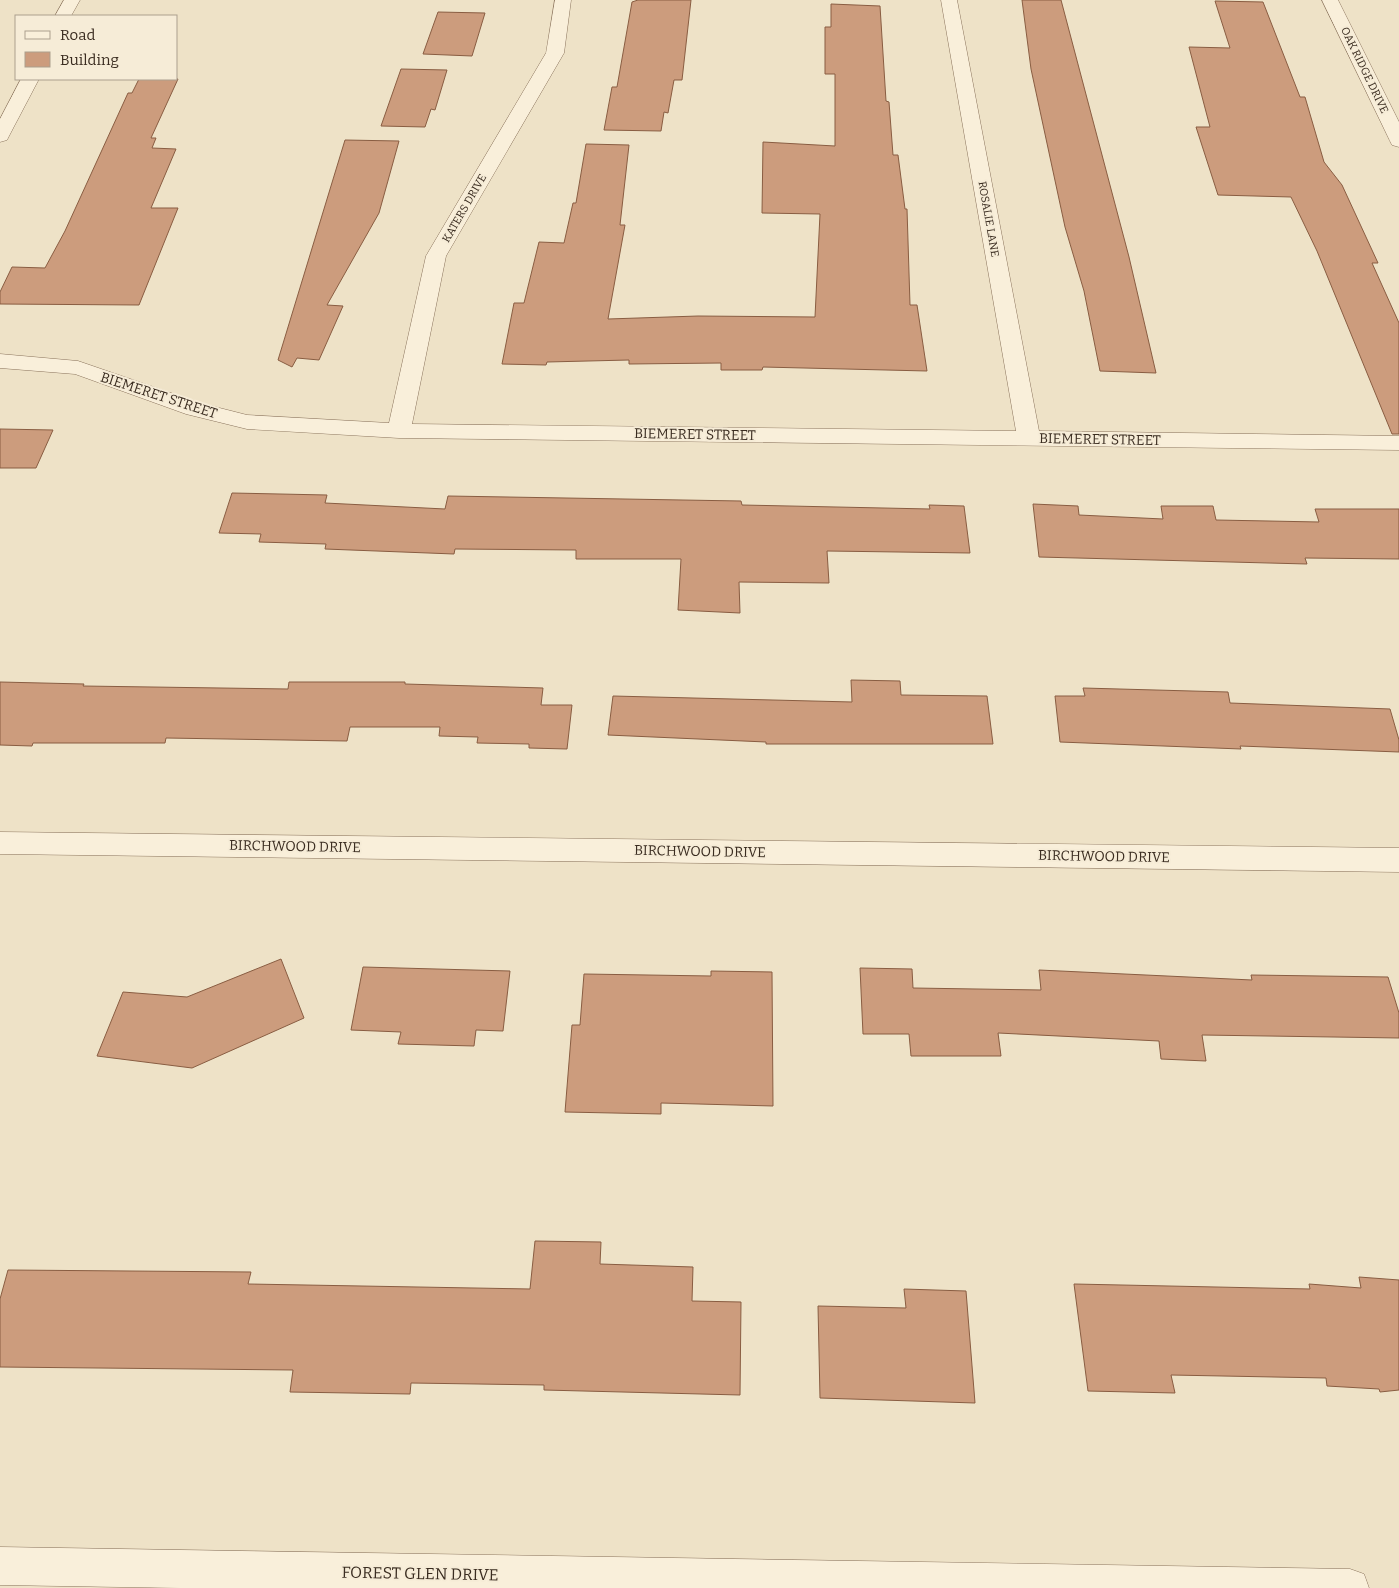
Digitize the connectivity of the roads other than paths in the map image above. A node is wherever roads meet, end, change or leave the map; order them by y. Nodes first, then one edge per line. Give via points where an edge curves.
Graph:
1 (72, 0) edge
2 (563, 0) edge
3 (949, 0) edge
4 (1330, 0) edge
5 (64, 15) edge
6 (29, 80) edge
7 (0, 136) edge
8 (1399, 141) edge
9 (0, 361) edge
10 (400, 431) junction
11 (1029, 438) junction
12 (1399, 443) edge
13 (0, 843) edge
14 (1399, 860) edge
15 (0, 1566) edge
16 (1350, 1588) edge

1 - 5 street
2 - 10 street, KATERS DRIVE via 555,53 436,256
3 - 11 street, ROSALIE LANE
4 - 8 street, OAK RIDGE DRIVE
6 - 7 street
9 - 10 street, BIEMERET STREET via 78,368 194,410 247,422
10 - 11 street, BIEMERET STREET
11 - 12 street, BIEMERET STREET
13 - 14 street, BIRCHWOOD DRIVE
15 - 16 street, FOREST GLEN DRIVE

